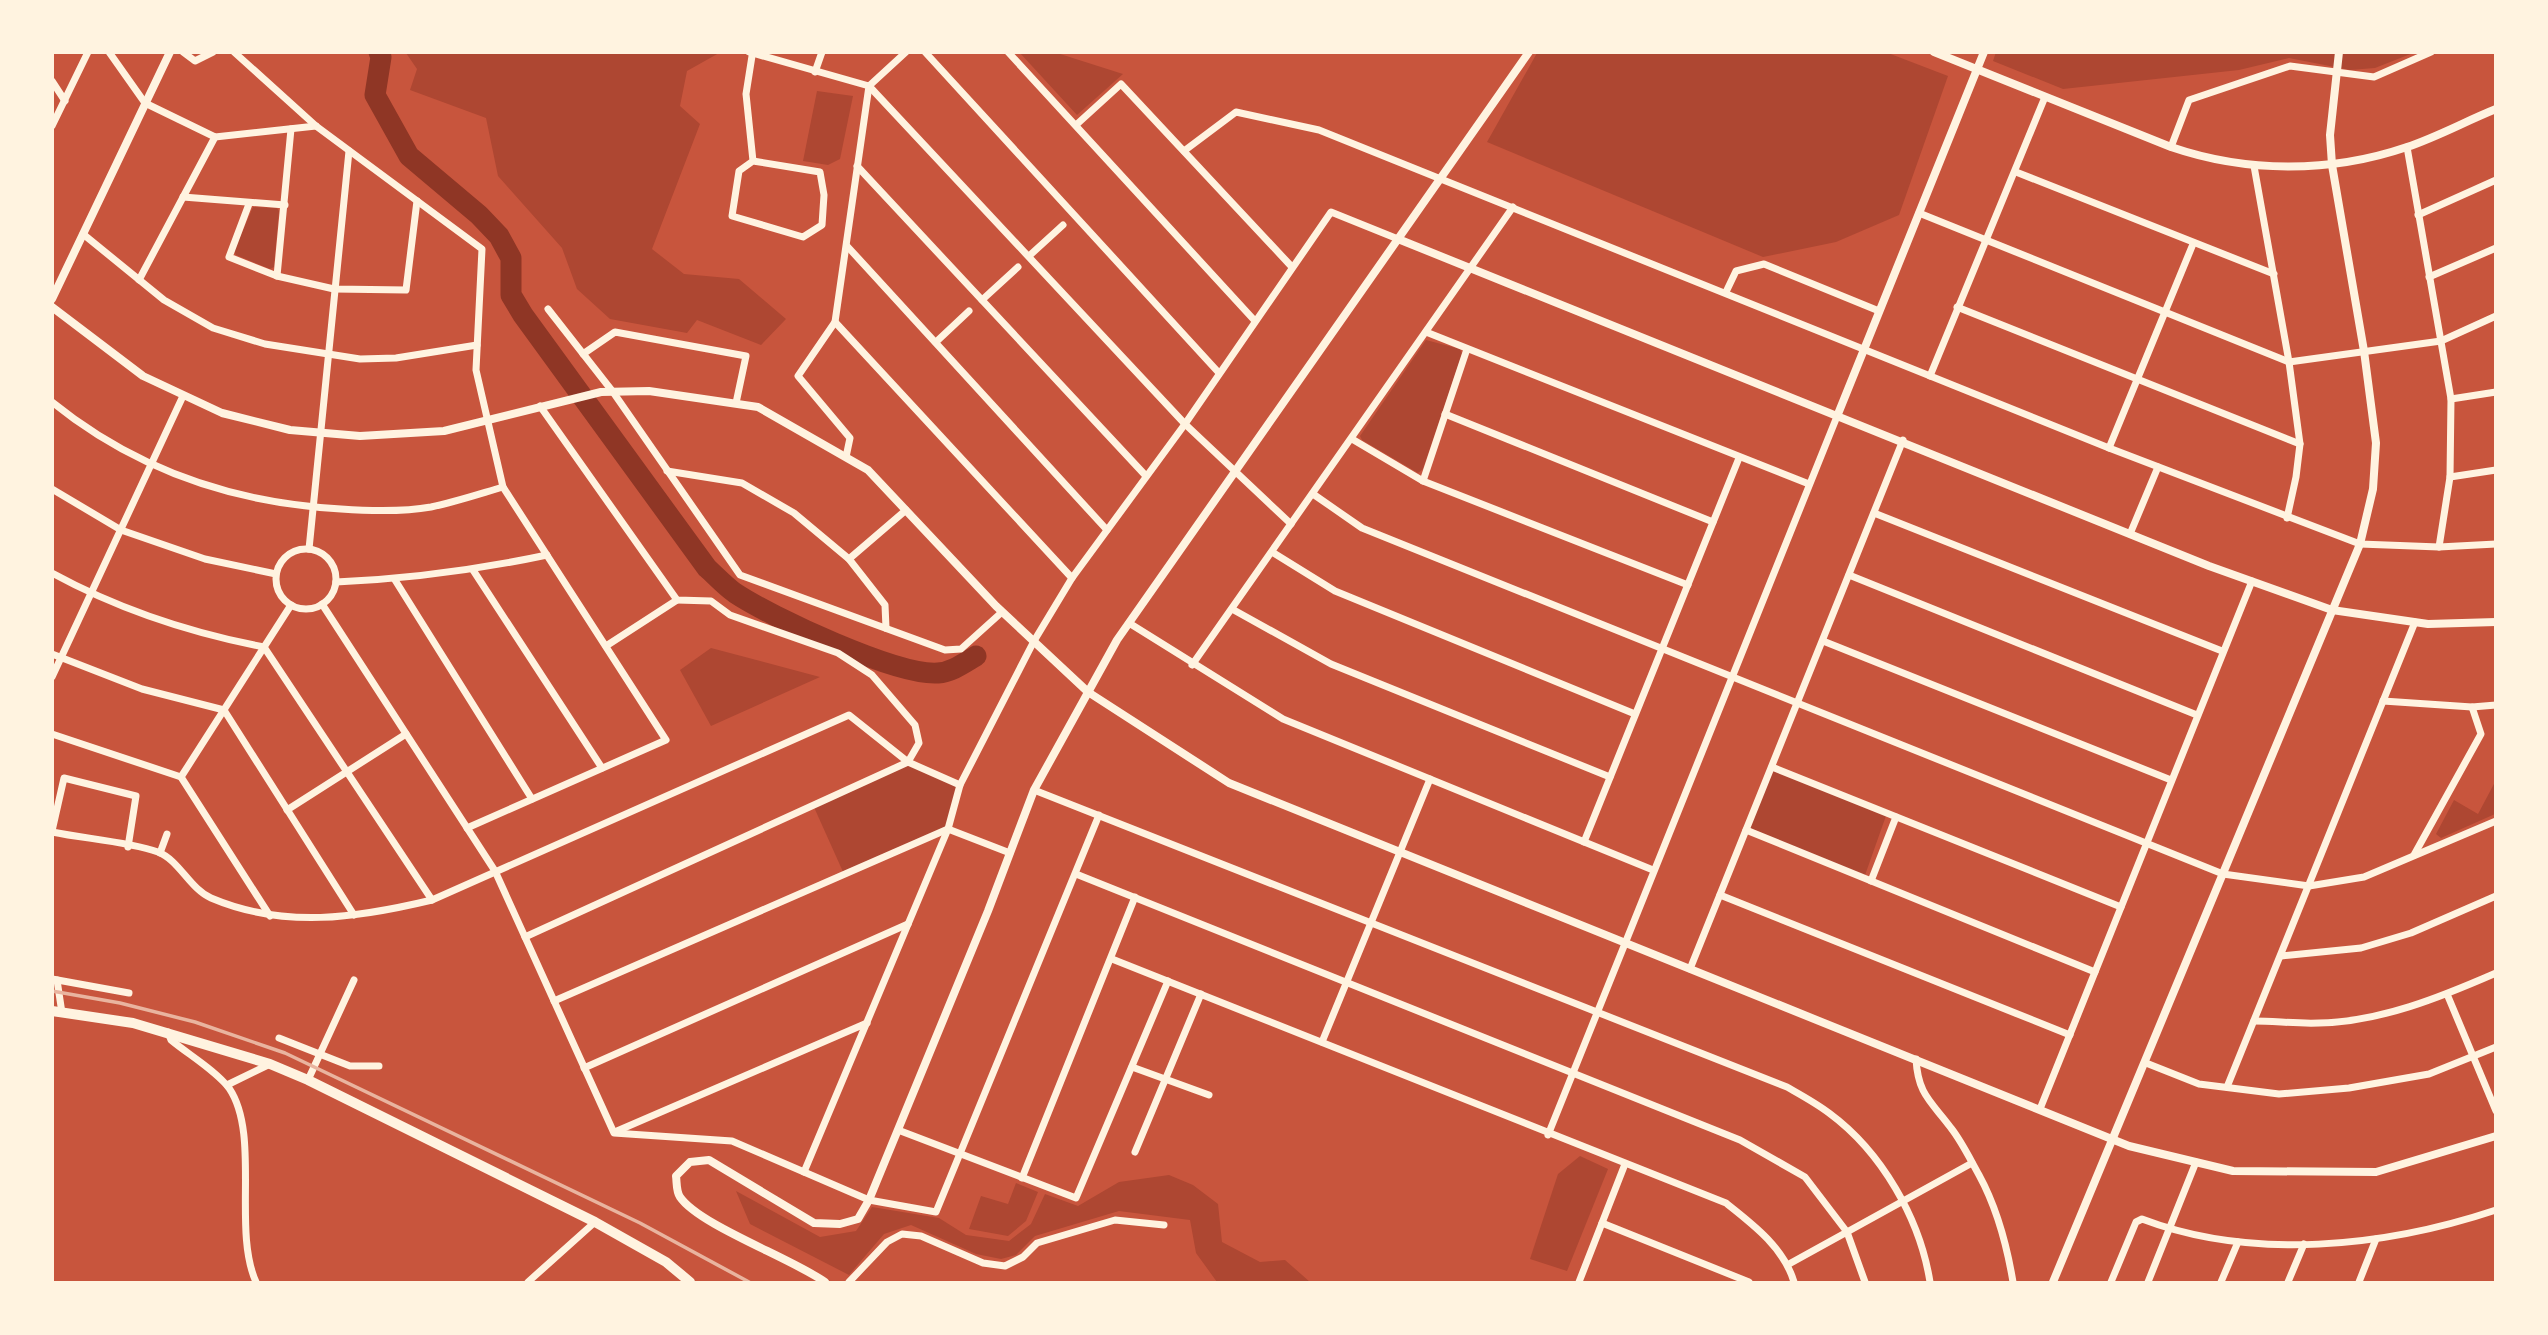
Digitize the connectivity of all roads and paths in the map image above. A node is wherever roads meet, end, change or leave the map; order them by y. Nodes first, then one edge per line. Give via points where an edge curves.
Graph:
1 (88, 52) edge
2 (108, 52) edge
3 (170, 52) edge
4 (183, 52) edge
5 (213, 52) edge
6 (234, 52) edge
7 (822, 52) edge
8 (906, 52) edge
9 (925, 52) edge
10 (1008, 52) edge
11 (1530, 52) edge
12 (1934, 52) edge
13 (1984, 52) edge
14 (2339, 52) edge
15 (2431, 52) edge
16 (751, 54) edge
17 (1976, 69) junction
18 (816, 72) junction
19 (2335, 73) junction
20 (52, 81) edge
21 (869, 86) junction
22 (2045, 97) junction
23 (65, 101) junction
24 (145, 103) junction
25 (2496, 109) edge
26 (1076, 125) junction
27 (52, 126) edge
28 (316, 126) junction
29 (291, 129) junction
30 (215, 136) junction
31 (2171, 147) junction
32 (2407, 147) junction
33 (349, 151) junction
34 (1184, 151) junction
35 (753, 161) junction
36 (2332, 165) junction
37 (857, 166) junction
38 (2253, 166) junction
39 (2016, 172) junction
40 (1441, 178) junction
41 (2496, 180) edge
42 (183, 197) junction
43 (417, 201) junction
44 (249, 204) junction
45 (285, 205) junction
46 (1513, 207) junction
47 (1919, 213) junction
48 (2418, 215) junction
49 (1063, 225) dead end
50 (83, 234) junction
51 (1398, 239) junction
52 (1986, 239) junction
53 (2193, 244) junction
54 (847, 246) junction
55 (2496, 248) edge
56 (1029, 256) junction
57 (1018, 267) dead end
58 (1292, 267) junction
59 (1472, 268) junction
60 (2274, 274) junction
61 (276, 276) junction
62 (2429, 276) junction
63 (139, 280) junction
64 (334, 289) junction
65 (1726, 292) junction
66 (52, 299) edge
67 (982, 300) junction
68 (52, 307) edge
69 (1957, 307) junction
70 (548, 309) dead end
71 (2168, 310) junction
72 (969, 311) dead end
73 (1879, 311) junction
74 (2496, 316) edge
75 (1255, 321) junction
76 (835, 322) junction
77 (1426, 332) junction
78 (2441, 341) junction
79 (936, 342) junction
80 (477, 345) junction
81 (1864, 348) junction
82 (1467, 349) junction
83 (2364, 351) junction
84 (583, 354) junction
85 (329, 356) junction
86 (2289, 362) junction
87 (1219, 373) junction
88 (1930, 376) junction
89 (2136, 378) junction
90 (613, 392) junction
91 (2496, 392) edge
92 (183, 396) junction
93 (2451, 399) junction
94 (52, 402) edge
95 (736, 403) junction
96 (540, 406) junction
97 (1445, 414) junction
98 (1838, 414) junction
99 (489, 420) junction
100 (1185, 424) junction
101 (320, 434) junction
102 (1352, 439) junction
103 (1903, 440) junction
104 (2300, 444) junction
105 (2109, 448) junction
106 (846, 457) junction
107 (1739, 458) junction
108 (151, 464) junction
109 (2158, 467) junction
110 (2496, 470) edge
111 (667, 471) junction
112 (1235, 472) junction
113 (1146, 476) junction
114 (2450, 477) junction
115 (1423, 481) junction
116 (1809, 484) junction
117 (503, 487) junction
118 (52, 489) edge
119 (1313, 494) junction
120 (313, 508) junction
121 (906, 510) junction
122 (1874, 513) junction
123 (2287, 518) junction
124 (1713, 522) junction
125 (1291, 524) junction
126 (121, 530) junction
127 (1107, 530) junction
128 (2130, 534) junction
129 (2360, 544) junction
130 (2496, 544) edge
131 (2439, 547) junction
132 (309, 549) junction
133 (1272, 552) junction
134 (547, 555) junction
135 (849, 559) junction
136 (473, 570) junction
137 (52, 573) edge
138 (276, 574) junction
139 (1849, 575) junction
140 (1072, 578) junction
141 (395, 580) junction
142 (2252, 581) junction
143 (336, 582) junction
144 (1688, 585) junction
145 (91, 594) junction
146 (677, 600) junction
147 (322, 604) junction
148 (291, 605) junction
149 (1232, 609) junction
150 (2332, 610) junction
151 (1002, 612) junction
152 (2415, 622) junction
153 (2496, 622) edge
154 (1129, 623) junction
155 (886, 628) junction
156 (1034, 641) junction
157 (1823, 641) junction
158 (606, 646) junction
159 (264, 647) junction
160 (1661, 650) junction
161 (2222, 651) junction
162 (52, 654) edge
163 (61, 658) junction
164 (1192, 665) junction
165 (52, 677) edge
166 (1730, 677) junction
167 (1088, 692) junction
168 (2383, 701) junction
169 (1797, 705) junction
170 (2496, 705) edge
171 (2472, 707) junction
172 (224, 710) junction
173 (1635, 714) junction
174 (2197, 715) junction
175 (52, 734) edge
176 (406, 734) junction
177 (908, 762) junction
178 (1772, 767) junction
179 (602, 768) junction
180 (348, 773) junction
181 (181, 776) junction
182 (1610, 777) junction
183 (1430, 779) junction
184 (2171, 780) junction
185 (960, 785) junction
186 (1034, 790) junction
187 (533, 799) junction
188 (287, 810) junction
189 (1098, 815) junction
190 (1896, 817) junction
191 (2496, 821) edge
192 (467, 828) junction
193 (948, 829) junction
194 (1746, 830) junction
195 (52, 831) edge
196 (167, 834) dead end
197 (1584, 842) junction
198 (2146, 845) junction
199 (128, 846) junction
200 (160, 853) junction
201 (1010, 853) junction
202 (1400, 853) junction
203 (2414, 856) junction
204 (1653, 870) junction
205 (495, 871) junction
206 (1076, 874) junction
207 (2223, 874) junction
208 (1871, 881) junction
209 (2309, 886) junction
210 (1720, 895) junction
211 (2496, 896) edge
212 (1135, 897) junction
213 (432, 900) junction
214 (2121, 907) junction
215 (354, 915) junction
216 (270, 916) junction
217 (1371, 922) junction
218 (909, 924) junction
219 (525, 937) junction
220 (1623, 943) junction
221 (2281, 956) junction
222 (1112, 959) junction
223 (1690, 969) junction
224 (2095, 972) junction
225 (2496, 973) edge
226 (55, 980) edge
227 (354, 980) dead end
228 (1168, 981) junction
229 (1348, 983) junction
230 (129, 993) dead end
231 (1200, 994) junction
232 (2447, 994) junction
233 (554, 1001) junction
234 (1597, 1011) junction
235 (57, 1012) edge
236 (2254, 1021) junction
237 (867, 1023) junction
238 (168, 1032) junction
239 (2070, 1035) junction
240 (279, 1038) dead end
241 (1322, 1042) junction
242 (2496, 1047) edge
243 (320, 1056) junction
244 (2473, 1057) junction
245 (1916, 1059) junction
246 (2146, 1063) junction
247 (270, 1064) junction
248 (379, 1066) dead end
249 (1132, 1067) junction
250 (584, 1068) junction
251 (1572, 1073) junction
252 (1165, 1079) junction
253 (308, 1080) junction
254 (227, 1085) junction
255 (2227, 1087) junction
256 (1209, 1096) dead end
257 (2040, 1109) junction
258 (2496, 1111) edge
259 (898, 1130) junction
260 (614, 1133) junction
261 (1548, 1135) junction
262 (2496, 1136) edge
263 (2115, 1140) junction
264 (1135, 1152) dead end
265 (960, 1154) junction
266 (2196, 1162) junction
267 (1972, 1163) junction
268 (1625, 1164) junction
269 (804, 1172) junction
270 (1022, 1178) junction
271 (869, 1200) junction
272 (1903, 1200) junction
273 (2496, 1210) edge
274 (595, 1222) junction
275 (1602, 1223) junction
276 (1164, 1225) dead end
277 (2169, 1229) junction
278 (1847, 1232) junction
279 (2376, 1239) junction
280 (2238, 1242) junction
281 (2304, 1244) junction
282 (1789, 1264) junction
283 (256, 1283) edge
284 (528, 1283) edge
285 (690, 1283) edge
286 (825, 1283) edge
287 (849, 1283) edge
288 (1579, 1283) edge
289 (1749, 1283) edge
290 (1794, 1283) edge
291 (1865, 1283) edge
292 (1930, 1283) edge
293 (2013, 1283) edge
294 (2053, 1283) edge
295 (2111, 1283) edge
296 (2148, 1283) edge
297 (2221, 1283) edge
298 (2288, 1283) edge
299 (2359, 1283) edge

1 - 23 street
2 - 24 street
3 - 24 street
4 - 5 street via 195,61
6 - 28 street
7 - 18 street
8 - 21 street
9 - 87 street
10 - 26 street
11 - 40 street
12 - 17 street
13 - 17 street
14 - 19 street
15 - 19 street via 2374,78
16 - 18 street
16 - 35 street via 746,94
17 - 22 street
17 - 47 street
18 - 21 street
19 - 31 street via 2290,66 2189,100
19 - 36 street
20 - 23 street
21 - 37 street
21 - 56 street
22 - 31 street
22 - 39 street
23 - 27 street
24 - 30 street
24 - 50 street
25 - 32 street
26 - 34 street via 1121,84
26 - 75 street
28 - 29 street
28 - 33 street
29 - 30 street
29 - 45 street
30 - 42 street
31 - 38 street via 2208,160
32 - 36 street
32 - 48 street
33 - 43 street
33 - 64 street
34 - 40 street via 1236,112 1319,130
34 - 58 street
35 - 35 street via 739,171 732,216 803,237 821,225 824,195 820,172
36 - 38 street
36 - 83 street
37 - 54 street
37 - 67 street
38 - 60 street
39 - 52 street
39 - 53 street
40 - 46 street
40 - 51 street
41 - 48 street
42 - 44 street
42 - 63 street
43 - 64 street via 406,290
43 - 80 street via 482,249
44 - 45 street
44 - 61 street via 229,257
45 - 61 street
46 - 59 street
46 - 65 street
47 - 52 street
47 - 73 street
48 - 62 street
49 - 56 street
50 - 63 street
50 - 66 street
51 - 58 street via 1331,212
51 - 59 street
51 - 112 street
52 - 69 street
52 - 71 street
53 - 60 street
53 - 71 street
54 - 76 street
54 - 79 street
55 - 62 street
56 - 100 street
57 - 67 street
58 - 75 street
59 - 77 street
59 - 98 street
60 - 86 street
61 - 64 street
62 - 78 street
63 - 85 street via 214,328
64 - 85 street
65 - 73 street via 1736,271 1764,264
65 - 81 street
67 - 113 street
68 - 92 street via 143,376
69 - 88 street
69 - 89 street
70 - 84 street
71 - 86 street
71 - 89 street
72 - 79 street
73 - 81 street
74 - 78 street
75 - 87 street
76 - 106 street via 798,376 850,438
76 - 140 street
77 - 82 street
77 - 102 street
78 - 83 street
78 - 93 street
79 - 127 street
80 - 85 street via 397,358
80 - 99 street via 476,370
81 - 88 street
81 - 98 street
82 - 97 street
82 - 107 street
83 - 86 street
83 - 129 street via 2376,443 2373,489
84 - 90 street
84 - 95 street via 615,332 746,356
85 - 101 street
86 - 104 street
87 - 100 street
88 - 105 street
89 - 104 street
89 - 105 street
90 - 95 street via 649,391
90 - 96 street
90 - 111 street
91 - 93 street
92 - 101 street via 222,413
92 - 108 street
93 - 114 street
94 - 108 street via 89,432
95 - 106 street via 758,407
96 - 99 street
96 - 146 street
97 - 115 street
97 - 124 street
98 - 103 street
98 - 116 street
99 - 101 street via 399,435
99 - 117 street
100 - 112 street
100 - 113 street
101 - 120 street
102 - 115 street
102 - 119 street
103 - 122 street
103 - 128 street
104 - 123 street
105 - 109 street
106 - 121 street via 868,470
107 - 116 street
107 - 124 street
108 - 120 street via 227,492
108 - 126 street
109 - 123 street
109 - 128 street
110 - 114 street
111 - 135 street via 742,484 794,513
111 - 155 street via 740,575
112 - 125 street
112 - 154 street
113 - 127 street
114 - 131 street
115 - 144 street
116 - 166 street
117 - 120 street via 430,507
117 - 134 street
118 - 126 street
119 - 125 street
119 - 160 street via 1362,528
120 - 132 street
121 - 135 street
121 - 151 street
122 - 139 street
122 - 161 street
123 - 129 street
124 - 144 street
125 - 133 street
126 - 138 street via 205,559
126 - 145 street
127 - 140 street
128 - 142 street
129 - 131 street
129 - 150 street
130 - 131 street
132 - 138 street via 285,556
132 - 143 street via 330,560
133 - 149 street
133 - 173 street via 1335,591
134 - 136 street
134 - 158 street
135 - 155 street via 885,605
136 - 141 street
136 - 179 street
137 - 145 street
138 - 148 street via 279,593
139 - 157 street
139 - 174 street
140 - 156 street
141 - 143 street
141 - 187 street
142 - 150 street
142 - 161 street
143 - 147 street via 330,598
144 - 160 street
145 - 159 street via 210,637
145 - 163 street
146 - 158 street
146 - 177 street via 711,601 730,615 838,653 872,676 915,725 919,743
147 - 148 street via 303,609
147 - 176 street
148 - 159 street
149 - 164 street
149 - 182 street via 1331,664
150 - 152 street
150 - 207 street
151 - 155 street via 961,649 945,650
151 - 156 street
152 - 153 street
152 - 168 street
154 - 164 street
154 - 167 street
156 - 167 street
156 - 185 street
157 - 169 street
157 - 184 street
158 - 179 street via 666,740
159 - 172 street
159 - 180 street
160 - 166 street
160 - 173 street
161 - 174 street
162 - 163 street
163 - 165 street
163 - 172 street via 142,689
164 - 183 street via 1283,719
166 - 169 street
166 - 204 street
167 - 186 street
167 - 202 street via 1229,783
168 - 171 street
168 - 209 street
169 - 178 street
169 - 198 street
170 - 171 street
171 - 203 street via 2482,734
172 - 181 street
172 - 188 street
173 - 182 street
174 - 184 street
175 - 181 street
176 - 180 street
176 - 192 street
177 - 185 street
177 - 205 street via 849,715
177 - 219 street
178 - 190 street
178 - 194 street
179 - 187 street
180 - 188 street
180 - 213 street
181 - 216 street
182 - 197 street
183 - 197 street
183 - 202 street
184 - 198 street
185 - 193 street
186 - 189 street
186 - 201 street
187 - 192 street
188 - 215 street
189 - 206 street
189 - 217 street
190 - 208 street
190 - 214 street
191 - 203 street
192 - 205 street
193 - 201 street
193 - 218 street
193 - 233 street
194 - 208 street
194 - 210 street
195 - 199 street
195 - 199 street via 64,778 136,796
196 - 200 street
197 - 204 street
198 - 207 street
198 - 214 street
199 - 200 street
200 - 216 street via 208,897
201 - 259 street
202 - 217 street
202 - 220 street
203 - 209 street via 2364,877
204 - 220 street
205 - 213 street
205 - 219 street
206 - 212 street
206 - 265 street
207 - 209 street
207 - 246 street
208 - 224 street
209 - 221 street
210 - 223 street
210 - 239 street
211 - 221 street via 2411,933 2361,948
212 - 222 street
212 - 229 street
213 - 215 street
214 - 224 street
215 - 216 street
217 - 229 street
217 - 234 street
218 - 237 street
218 - 250 street
219 - 233 street
220 - 223 street
220 - 234 street
221 - 236 street
222 - 228 street
222 - 270 street
223 - 245 street
224 - 239 street
225 - 232 street
226 - 230 street
226 - 235 street
227 - 243 street
228 - 231 street
228 - 249 street
229 - 241 street
229 - 251 street
231 - 241 street
231 - 252 street
232 - 236 street via 2376,1015 2321,1023
232 - 244 street
233 - 250 street
234 - 251 street
234 - 272 street via 1798,1094 1830,1114 1866,1149
235 - 238 main road
236 - 255 street
237 - 260 street
237 - 269 street
238 - 247 main road
238 - 254 street via 171,1040
239 - 257 street
240 - 243 street
241 - 261 street
242 - 244 street
243 - 248 street via 350,1066
243 - 253 street
244 - 255 street via 2429,1074 2349,1088 2279,1094
244 - 258 street
245 - 257 street
245 - 267 street via 1917,1082
246 - 255 street via 2199,1084
246 - 263 street
247 - 253 main road
247 - 254 street
249 - 252 street
249 - 270 street via 1076,1198
250 - 260 street
251 - 261 street
251 - 278 street via 1740,1140 1805,1177
252 - 256 street
252 - 264 street
253 - 274 main road
254 - 283 street via 237,1101 245,1151 248,1263
257 - 263 street
259 - 265 street
259 - 271 street
260 - 269 street via 732,1141
261 - 268 street
262 - 266 street via 2376,1172 2233,1171
263 - 266 street
263 - 294 street
265 - 270 street
265 - 271 street via 936,1212
266 - 277 street
267 - 272 street
267 - 293 street via 2007,1245
268 - 275 street
268 - 282 street via 1726,1203 1756,1226
269 - 271 street
271 - 286 street via 858,1219 814,1223 709,1160 690,1161 676,1176 678,1195 693,1211
272 - 278 street
272 - 292 street via 1925,1252
273 - 279 street
274 - 284 street
274 - 285 main road via 666,1262
275 - 288 street
275 - 289 street
276 - 287 street via 1115,1220 1037,1243 1005,1266 983,1263 921,1236 902,1234 887,1242
277 - 280 street
277 - 295 street via 2142,1219 2136,1222
277 - 296 street
278 - 282 street
278 - 291 street
279 - 281 street
279 - 299 street
280 - 281 street
280 - 297 street
281 - 298 street
282 - 290 street

